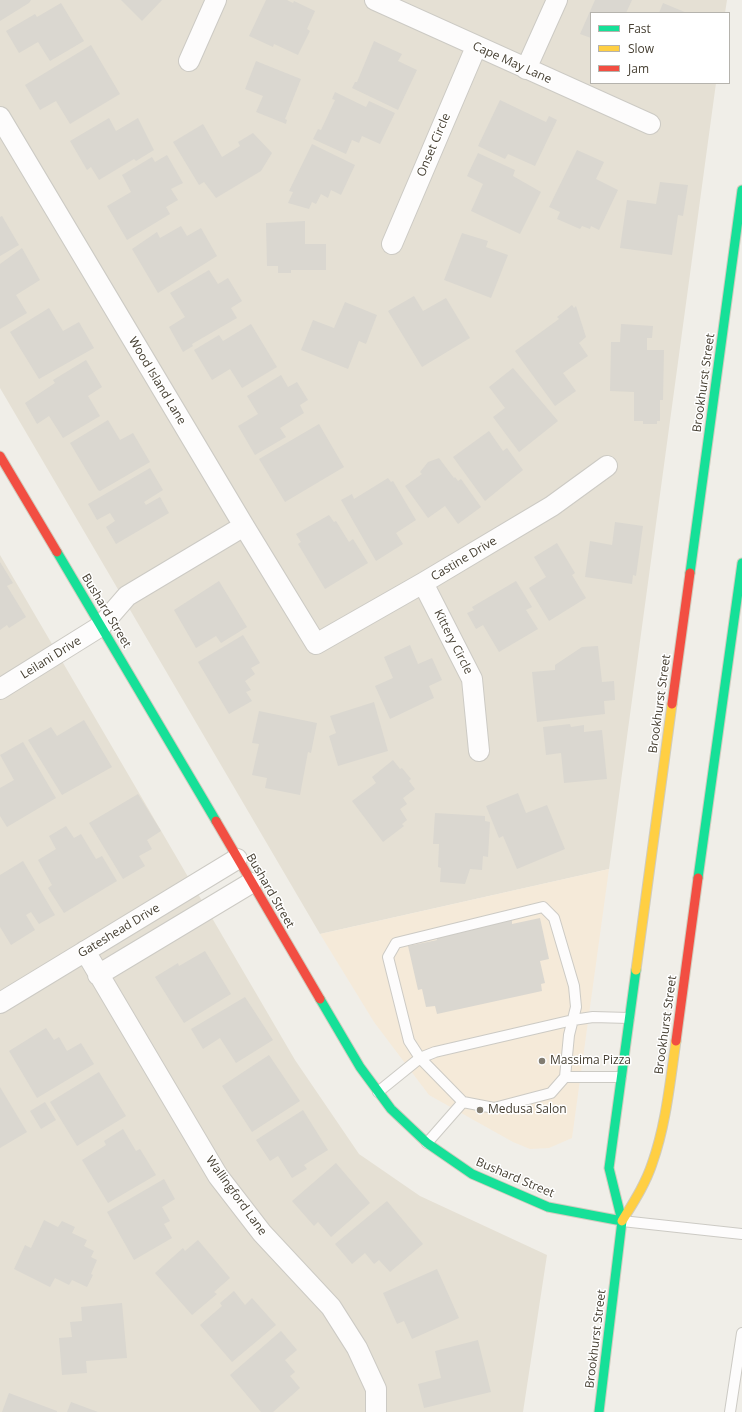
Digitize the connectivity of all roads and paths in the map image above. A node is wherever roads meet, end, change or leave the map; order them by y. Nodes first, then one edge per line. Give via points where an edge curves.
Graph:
1 (216, 0) edge
2 (375, 0) edge
3 (557, 0) edge
4 (476, 47) junction
5 (189, 61) dead end
6 (526, 69) junction
7 (0, 117) edge
8 (650, 124) dead end
9 (742, 190) edge
10 (392, 244) dead end
11 (0, 456) edge
12 (607, 466) dead end
13 (244, 526) junction
14 (742, 563) edge
15 (423, 583) junction
16 (101, 626) junction
17 (316, 644) joint
18 (0, 689) edge
19 (480, 751) dead end
20 (237, 859) junction
21 (251, 883) junction
22 (85, 951) junction
23 (98, 975) junction
24 (0, 1003) edge
25 (629, 1018) junction
26 (572, 1020) junction
27 (420, 1058) junction
28 (565, 1077) junction
29 (621, 1077) junction
30 (378, 1092) junction
31 (463, 1102) junction
32 (427, 1143) junction
33 (622, 1221) junction
34 (742, 1234) edge
35 (742, 1333) edge
36 (376, 1412) edge
37 (599, 1412) edge
38 (730, 1412) edge

1 - 5 street
2 - 4 street, Cape May Lane
3 - 6 street
4 - 6 street, Cape May Lane
4 - 10 street, Onset Circle
6 - 8 street, Cape May Lane
7 - 13 street, Wood Island Lane
9 - 25 main road, Brookhurst Street
11 - 16 main road, Bushard Street
12 - 15 street, Castine Drive via 552,506
13 - 16 street, Leilani Drive via 127,596
13 - 17 street, Wood Island Lane
14 - 33 main road, Brookhurst Street via 664,1115 656,1153 647,1178
15 - 17 street, Castine Drive
15 - 19 street, Kittery Circle via 472,679
16 - 18 street, Leilani Drive
16 - 20 main road, Bushard Street
20 - 21 main road, Bushard Street
20 - 22 street, Gateshead Drive
21 - 23 street
21 - 30 main road, Bushard Street via 360,1067
22 - 23 street, Wallingford Lane
22 - 24 street, Gateshead Drive
23 - 36 street, Wallingford Lane via 218,1176 262,1233 331,1307 346,1330 376,1389
25 - 26 lane via 593,1017
25 - 29 main road, Brookhurst Street
26 - 27 lane via 435,1052
26 - 27 lane via 576,1007 574,986 554,918 542,908 396,943 388,957 409,1041
26 - 28 lane
27 - 30 lane
27 - 31 lane
28 - 29 lane
28 - 31 lane via 551,1093 494,1108
29 - 33 main road, Brookhurst Street via 608,1168
30 - 32 main road, Bushard Street via 390,1109
31 - 32 lane
32 - 33 main road, Bushard Street via 472,1174 548,1207
33 - 34 lane
33 - 37 main road, Brookhurst Street
35 - 38 lane

